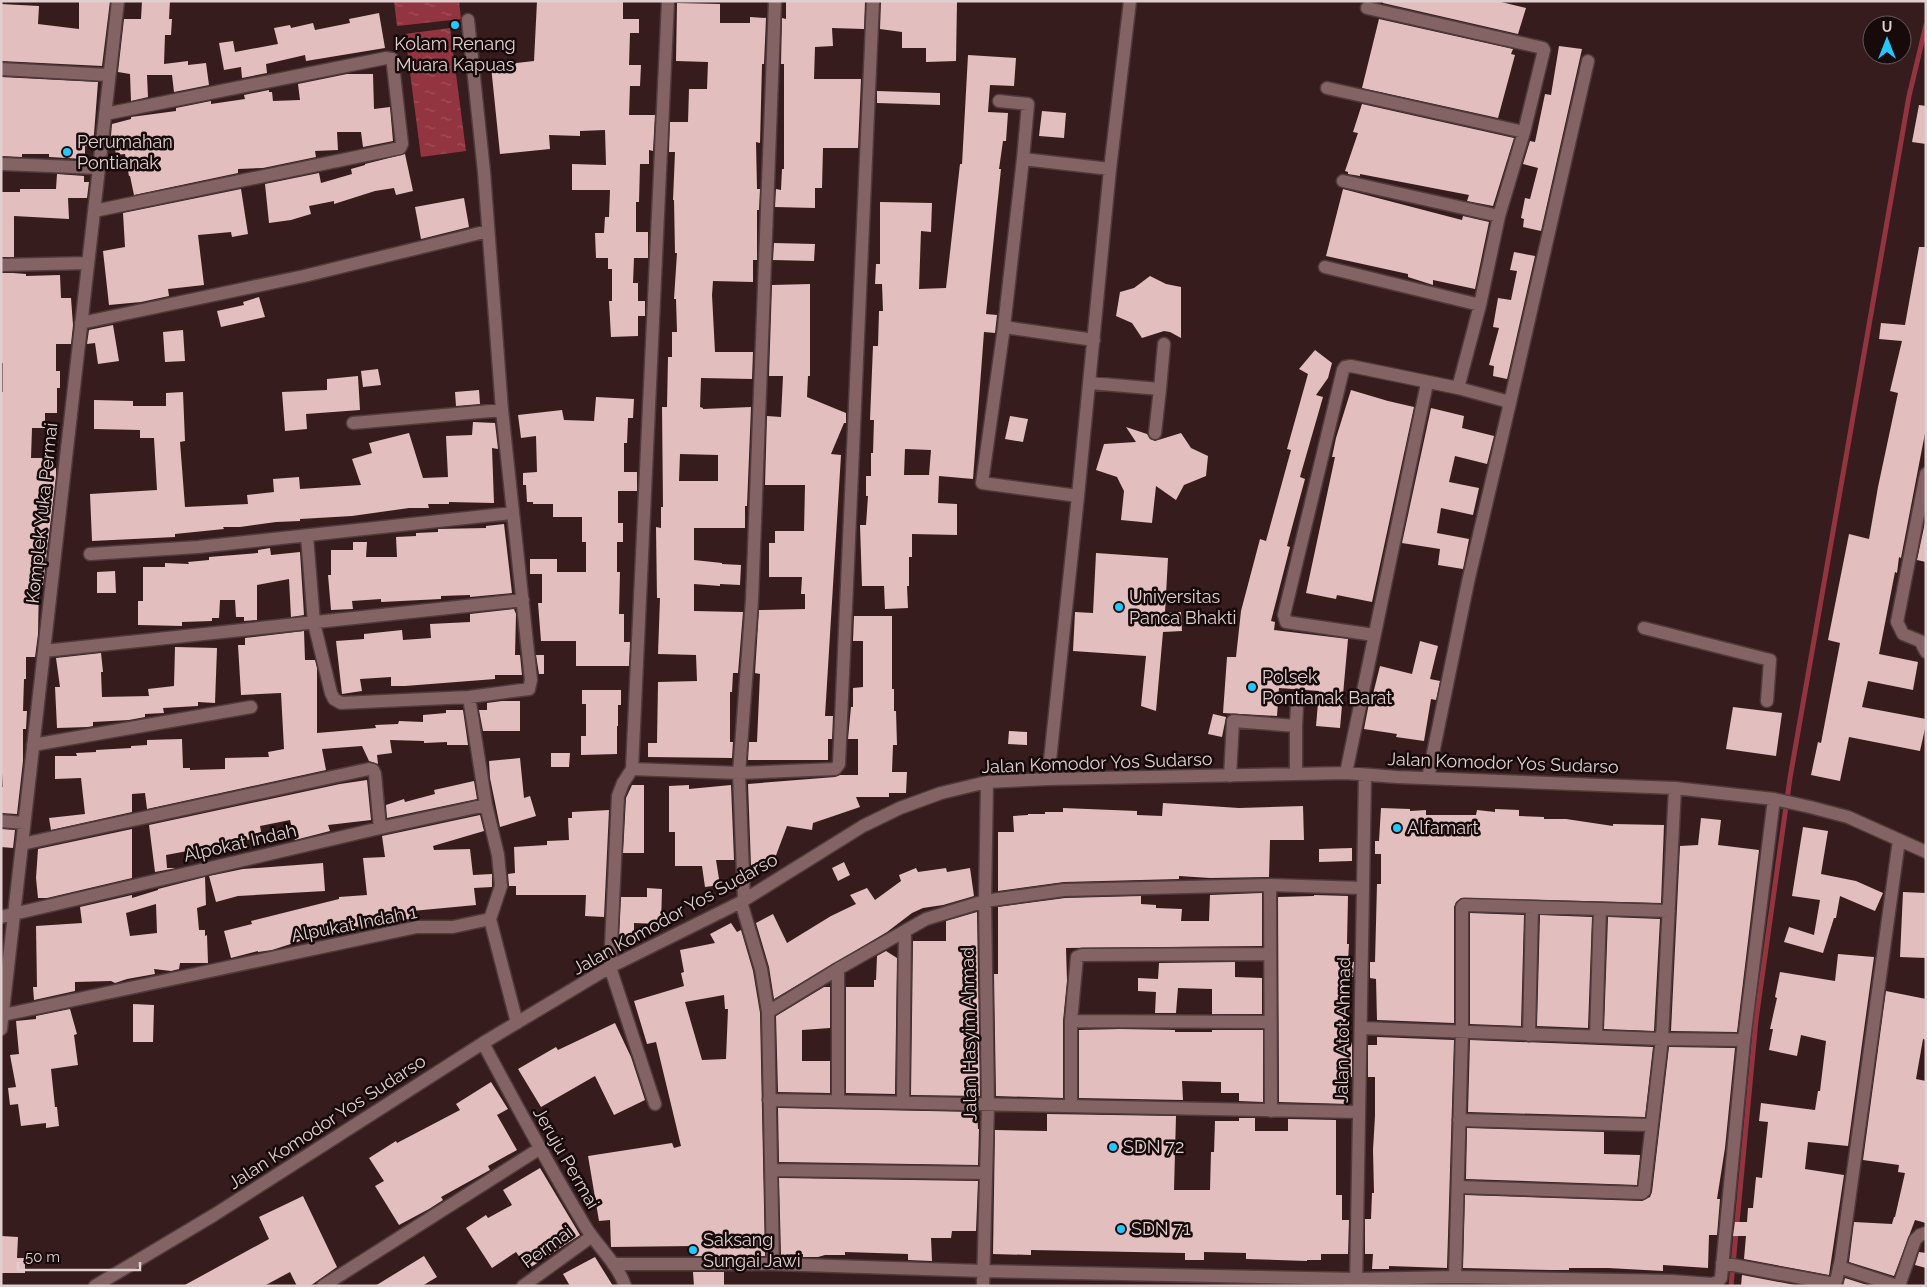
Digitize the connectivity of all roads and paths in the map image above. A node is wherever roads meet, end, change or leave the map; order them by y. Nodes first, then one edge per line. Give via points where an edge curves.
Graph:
1 (118, 1) edge
2 (668, 1) edge
3 (775, 1) edge
4 (874, 1) edge
5 (1130, 1) edge
6 (1368, 8) dead end
7 (468, 20) dead end
8 (1588, 61) dead end
9 (1, 69) edge
10 (109, 75) junction
11 (1327, 88) dead end
12 (999, 101) dead end
13 (105, 114) junction
14 (1524, 132) junction
15 (1023, 159) junction
16 (1, 164) edge
17 (99, 168) junction
18 (1110, 169) junction
19 (1343, 181) dead end
20 (94, 211) junction
21 (1498, 216) junction
22 (488, 231) junction
23 (88, 263) junction
24 (1, 265) edge
25 (1325, 267) dead end
26 (1480, 305) junction
27 (81, 323) junction
28 (1004, 327) junction
29 (1094, 340) junction
30 (1164, 344) dead end
31 (1090, 383) junction
32 (1427, 383) junction
33 (1458, 388) junction
34 (1160, 389) junction
35 (1509, 407) junction
36 (502, 410) junction
37 (353, 423) dead end
38 (1155, 433) dead end
39 (1926, 474) edge
40 (1078, 496) junction
41 (513, 513) junction
42 (307, 536) junction
43 (90, 554) dead end
44 (522, 600) junction
45 (314, 623) junction
46 (1644, 628) dead end
47 (1374, 635) junction
48 (44, 651) junction
49 (1926, 652) edge
50 (469, 697) junction
51 (1768, 701) dead end
52 (1297, 705) dead end
53 (251, 707) dead end
54 (1296, 726) junction
55 (34, 745) junction
56 (632, 769) junction
57 (739, 773) junction
58 (1346, 773) junction
59 (1296, 774) junction
60 (1365, 775) junction
61 (1230, 776) junction
62 (1428, 778) junction
63 (1048, 779) junction
64 (987, 782) junction
65 (1675, 788) junction
66 (1776, 799) junction
67 (486, 805) junction
68 (1, 821) edge
69 (24, 823) junction
70 (380, 828) junction
71 (1899, 840) junction
72 (22, 844) junction
73 (1926, 852) edge
74 (1270, 885) junction
75 (1363, 888) junction
76 (743, 900) junction
77 (985, 902) junction
78 (1532, 907) junction
79 (1600, 909) junction
80 (1669, 911) junction
81 (14, 914) junction
82 (1, 917) edge
83 (490, 919) junction
84 (905, 931) junction
85 (1270, 954) junction
86 (610, 967) junction
87 (838, 969) junction
88 (768, 1012) junction
89 (3, 1015) junction
90 (1071, 1021) junction
91 (1270, 1022) junction
92 (517, 1023) junction
93 (1361, 1028) junction
94 (1, 1029) edge
95 (1462, 1033) junction
96 (1529, 1035) junction
97 (1596, 1037) junction
98 (1662, 1039) junction
99 (1744, 1040) junction
100 (483, 1043) junction
101 (769, 1100) junction
102 (838, 1101) junction
103 (903, 1102) junction
104 (655, 1104) dead end
105 (988, 1105) junction
106 (1071, 1106) junction
107 (1271, 1111) junction
108 (1359, 1112) junction
109 (1459, 1120) junction
110 (1650, 1125) junction
111 (539, 1149) junction
112 (771, 1170) junction
113 (986, 1173) junction
114 (1458, 1187) junction
115 (1926, 1233) edge
116 (591, 1236) junction
117 (1722, 1263) junction
118 (613, 1264) junction
119 (774, 1264) junction
120 (1839, 1267) junction
121 (984, 1271) junction
122 (1455, 1277) junction
123 (1357, 1282) edge
124 (1471, 1282) edge
125 (1676, 1284) edge
126 (1835, 1285) edge
127 (95, 1286) edge
128 (323, 1286) edge
129 (522, 1286) edge
130 (625, 1286) edge
131 (983, 1286) edge
132 (1898, 1286) edge

1 - 10 street, Komplek Yuka Permai
2 - 56 street
3 - 57 street via 752,600
4 - 57 street via 839,764 835,769
5 - 18 street
6 - 14 street via 1543,48
7 - 22 street
8 - 35 street
9 - 10 street
10 - 13 street, Komplek Yuka Permai
11 - 14 street
12 - 15 street via 1028,104
13 - 17 street, Komplek Yuka Permai
13 - 20 street via 386,58 392,59 402,144 400,148
14 - 21 street
15 - 18 street
15 - 28 street
16 - 17 street
17 - 20 street, Komplek Yuka Permai
18 - 29 street
19 - 21 street
20 - 23 street, Komplek Yuka Permai
21 - 26 street
22 - 27 street via 304,276
22 - 36 street
23 - 24 street
23 - 27 street, Komplek Yuka Permai
25 - 26 street
26 - 33 street
27 - 48 street, Komplek Yuka Permai
28 - 29 street
28 - 40 street via 982,483
29 - 31 street
30 - 34 street
31 - 34 street
31 - 40 street
32 - 33 street
32 - 47 street
32 - 47 street via 1351,366 1343,370 1284,615 1286,622
33 - 35 street via 1506,401
34 - 38 street
35 - 62 street via 1468,582
36 - 37 street
36 - 41 street
39 - 49 street via 1898,622 1904,634 1920,641
40 - 63 street
41 - 42 street
41 - 44 street
42 - 43 street
42 - 45 street
44 - 45 street
44 - 50 street via 529,689
45 - 48 street
45 - 50 street via 331,693 341,703
46 - 51 street via 1770,660
47 - 58 street
48 - 55 street, Komplek Yuka Permai
50 - 67 street
52 - 54 street
53 - 55 street
54 - 59 street
54 - 61 street via 1233,721
55 - 69 street, Komplek Yuka Permai
56 - 57 street
56 - 86 street via 618,796
57 - 76 street
58 - 59 street, Jalan Komodor Yos Sudarso
58 - 60 street, Jalan Komodor Yos Sudarso
59 - 61 street, Jalan Komodor Yos Sudarso
60 - 62 street, Jalan Komodor Yos Sudarso
60 - 75 street, Jalan Atot Ahmad
61 - 63 street, Jalan Komodor Yos Sudarso
62 - 65 street, Jalan Komodor Yos Sudarso
63 - 64 street, Jalan Komodor Yos Sudarso
64 - 76 street, Jalan Komodor Yos Sudarso via 900,808 863,826
64 - 77 street, Jalan Hasyim Ahmad
65 - 66 street, Jalan Komodor Yos Sudarso
65 - 80 street
66 - 71 street, Jalan Komodor Yos Sudarso via 1848,817
66 - 99 street
67 - 70 street, Alpokat Indah
67 - 83 street via 498,855 501,886
68 - 69 street
69 - 72 street, Komplek Yuka Permai
70 - 72 street via 375,774 369,769
70 - 81 street, Alpokat Indah
71 - 73 street, Jalan Komodor Yos Sudarso
71 - 120 street
72 - 81 street, Komplek Yuka Permai
74 - 75 street
74 - 77 street via 1064,890
74 - 85 street
75 - 93 street, Jalan Atot Ahmad
76 - 86 street, Jalan Komodor Yos Sudarso
76 - 88 street via 761,969
77 - 84 street via 926,918
77 - 105 street, Jalan Hasyim Ahmad
78 - 79 street
78 - 95 street via 1462,907
78 - 96 street
79 - 80 street
79 - 97 street
80 - 98 street
81 - 82 street, Alpokat Indah
81 - 89 street, Komplek Yuka Permai
83 - 89 street, Alpukat Indah 1 via 453,927 417,927
83 - 92 street
84 - 87 street
84 - 103 street
85 - 90 street via 1082,955 1076,961
85 - 91 street
86 - 92 street, Jalan Komodor Yos Sudarso
86 - 104 street
87 - 88 street
87 - 102 street
88 - 101 street
89 - 94 street, Komplek Yuka Permai
90 - 91 street
90 - 106 street
91 - 107 street
92 - 100 street, Jalan Komodor Yos Sudarso
93 - 95 street
93 - 108 street, Jalan Atot Ahmad
95 - 96 street
95 - 109 street
96 - 97 street
97 - 98 street
98 - 99 street
98 - 110 street
99 - 117 street
100 - 111 street, Jeruju Permai
100 - 127 street, Jalan Komodor Yos Sudarso via 214,1215
101 - 102 street
101 - 112 street
102 - 103 street
103 - 105 street
105 - 106 street
105 - 113 street, Jalan Hasyim Ahmad
106 - 107 street
107 - 108 street
108 - 123 street, Jalan Atot Ahmad
109 - 110 street
109 - 114 street
110 - 114 street via 1645,1189 1642,1193
111 - 116 street, Jeruju Permai
111 - 128 street
112 - 113 street
112 - 119 street
113 - 121 street, Jalan Hasyim Ahmad
114 - 122 street
115 - 132 street via 1915,1240
116 - 118 street, Jeruju Permai
116 - 129 street, Permai
117 - 125 street via 1718,1282
117 - 126 street
118 - 119 street
118 - 130 street, Jeruju Permai
119 - 121 street
120 - 126 street
120 - 132 street
121 - 123 street
121 - 131 street, Jalan Hasyim Ahmad
122 - 123 street
122 - 124 street
124 - 125 street

